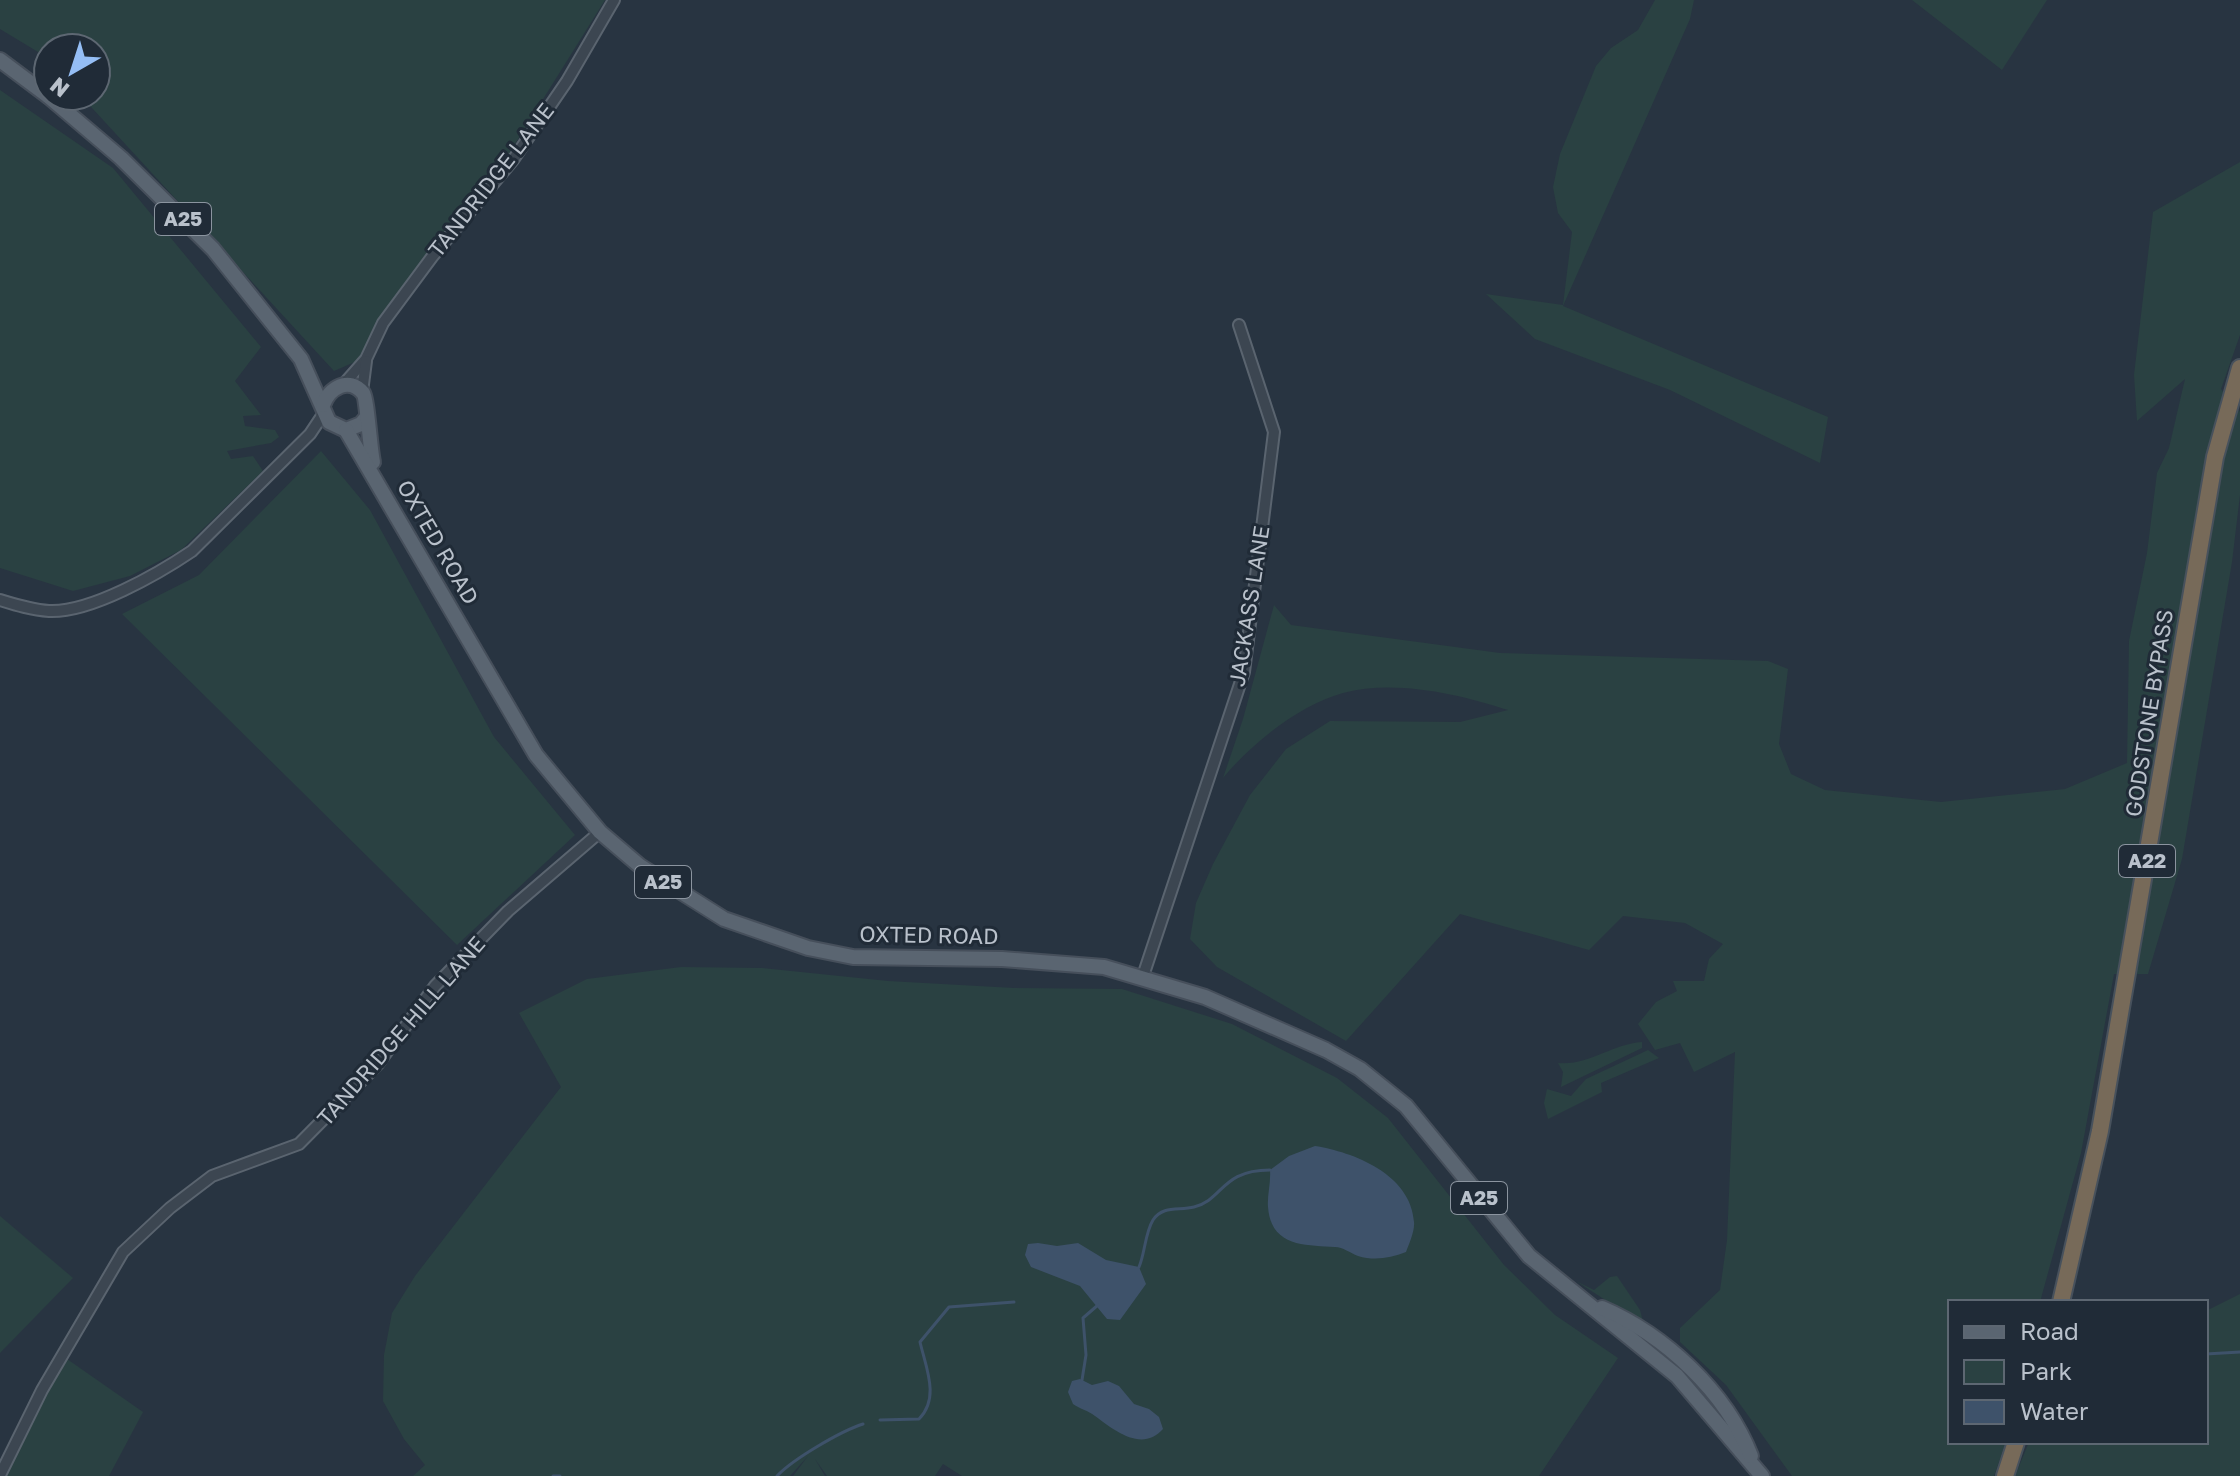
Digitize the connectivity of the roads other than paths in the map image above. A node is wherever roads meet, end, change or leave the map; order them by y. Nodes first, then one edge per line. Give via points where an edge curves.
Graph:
1 (614, 0) edge
2 (0, 60) edge
3 (32, 84) edge
4 (67, 112) edge
5 (1239, 325) dead end
6 (301, 359) junction
7 (366, 359) junction
8 (2240, 368) edge
9 (341, 386) junction
10 (362, 392) junction
11 (324, 409) junction
12 (366, 418) junction
13 (341, 428) junction
14 (310, 434) junction
15 (377, 480) junction
16 (0, 600) edge
17 (600, 832) junction
18 (1143, 976) junction
19 (2061, 1300) edge
20 (2015, 1444) edge
21 (1759, 1472) edge
22 (0, 1475) edge
23 (2005, 1476) edge

1 - 7 street, TANDRIDGE LANE via 513,160 383,323
2 - 3 main road, A25
4 - 6 main road, A25 via 213,249
5 - 18 street, JACKASS LANE via 1274,432 1244,672
6 - 9 main road, A25
6 - 11 main road, A25
7 - 9 street, TANDRIDGE LANE
7 - 10 street, TANDRIDGE LANE
8 - 19 highway, GODSTONE BYPASS / A22 via 2225,419 2179,659 2100,1131
9 - 10 main road
9 - 11 main road via 332,390
10 - 12 main road via 368,404
11 - 13 main road
11 - 14 street
12 - 13 main road
12 - 15 main road, OXTED ROAD / A25
13 - 14 street
13 - 15 main road, OXTED ROAD / A25
14 - 16 street via 192,551 169,567 70,610 28,609
15 - 17 main road, OXTED ROAD / A25 via 536,755
17 - 18 main road, OXTED ROAD / A25 via 640,866 724,919 808,948 853,957 1057,961
17 - 22 street, TANDRIDGE HILL LANE via 508,911 435,986 378,1064 299,1144 212,1176 123,1252 42,1390
18 - 21 main road, OXTED ROAD / A25 via 1290,1033 1381,1085 1415,1115 1529,1256 1587,1301 1646,1333 1686,1363 1743,1435
20 - 23 highway

